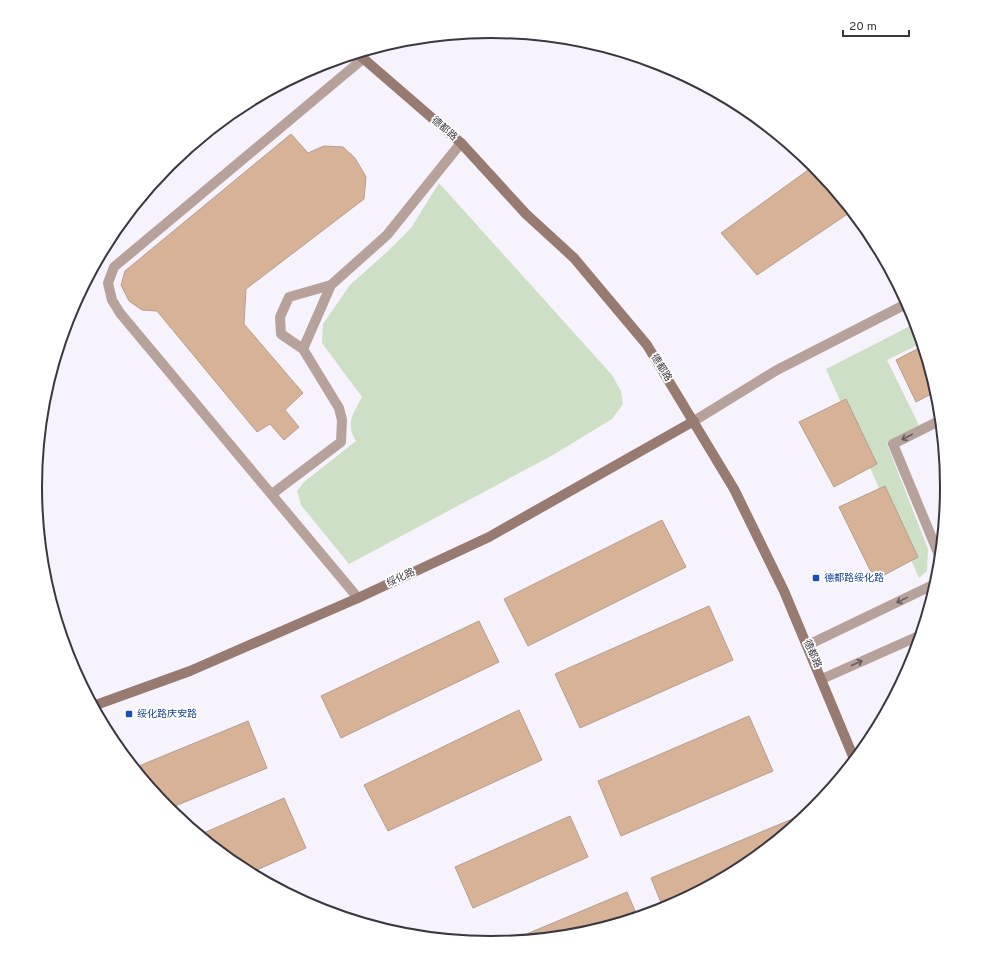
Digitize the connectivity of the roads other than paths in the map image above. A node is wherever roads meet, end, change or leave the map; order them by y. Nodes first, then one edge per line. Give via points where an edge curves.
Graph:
1 (362, 57) edge
2 (357, 59) edge
3 (461, 144) junction
4 (331, 286) junction
5 (903, 306) edge
6 (303, 349) junction
7 (694, 421) junction
8 (936, 423) edge
9 (272, 494) junction
10 (936, 549) edge
11 (930, 587) edge
12 (358, 598) junction
13 (915, 638) edge
14 (808, 646) junction
15 (822, 679) junction
16 (98, 704) edge
17 (852, 755) edge

1 - 3 street, 德都路
2 - 9 street via 114,267 108,283 112,300 120,313
3 - 4 street via 387,235
3 - 7 street, 德都路 via 526,214 579,264 647,345
4 - 6 street
4 - 6 street via 289,297 283,310 280,317 281,334
5 - 7 street via 776,370
6 - 9 street via 339,408 342,420 341,442
7 - 12 street, 绥化路 via 489,537
7 - 14 street, 德都路 via 734,488
8 -> 10 street via 893,444
9 - 12 street
11 -> 14 street
12 - 16 street, 绥化路 via 190,671
15 -> 13 street
14 - 15 street, 德都路
15 - 17 street, 德都路

